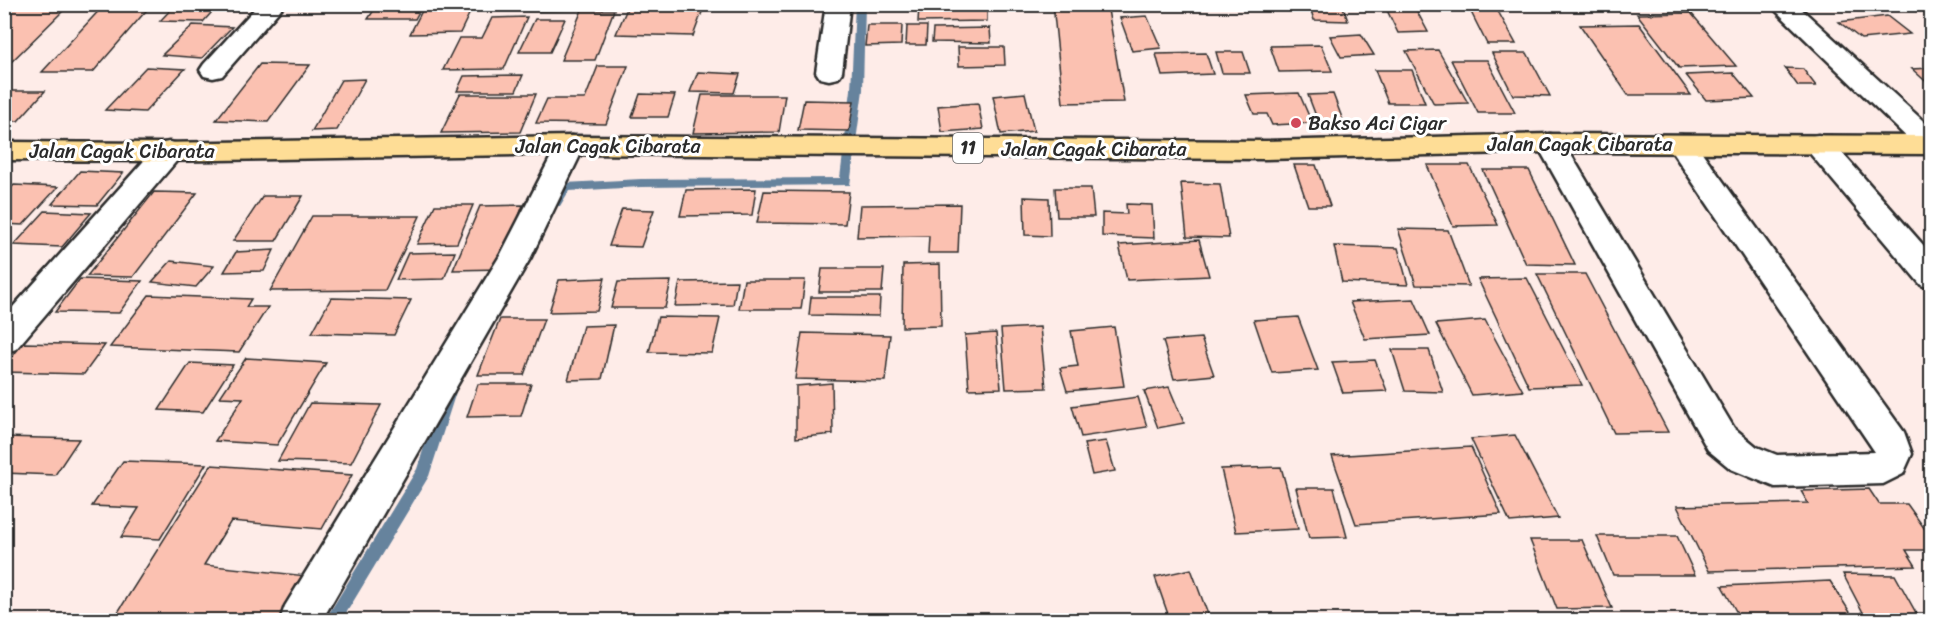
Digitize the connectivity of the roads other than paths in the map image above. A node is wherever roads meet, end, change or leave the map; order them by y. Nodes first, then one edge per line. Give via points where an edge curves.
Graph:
1 (273, 4) edge
2 (838, 4) edge
3 (1781, 4) edge
4 (213, 70) dead end
5 (829, 72) dead end
6 (1550, 143) junction
7 (1681, 144) junction
8 (1818, 144) junction
9 (1932, 145) edge
10 (571, 146) junction
11 (4, 152) edge
12 (169, 152) junction
13 (1932, 277) edge
14 (4, 340) edge
15 (300, 621) edge

1 - 4 street
2 - 5 street
3 - 9 street
6 - 7 highway, Jalan Cagak Cibarata / 11
6 - 7 street via 1721,438 1731,449 1775,471 1883,468 1894,454 1891,443
6 - 10 highway, Jalan Cagak Cibarata / 11 via 1265,150
7 - 8 highway, Jalan Cagak Cibarata / 11
8 - 9 highway, Jalan Cagak Cibarata / 11
8 - 13 street
10 - 12 highway, Jalan Cagak Cibarata / 11
10 - 15 street via 515,257
11 - 12 highway, Jalan Cagak Cibarata / 11
12 - 14 street

